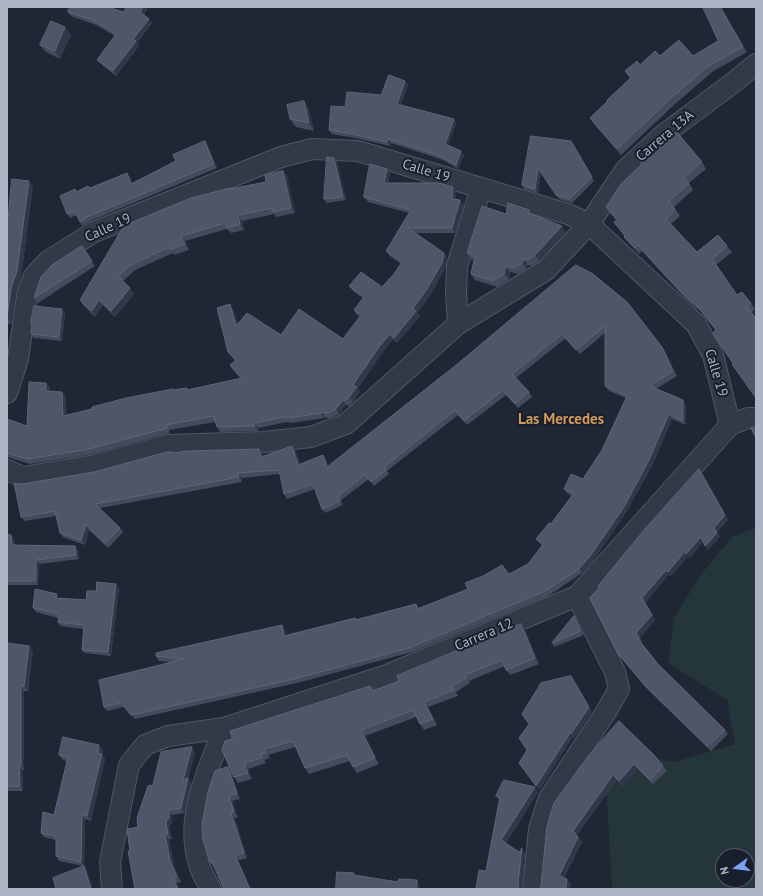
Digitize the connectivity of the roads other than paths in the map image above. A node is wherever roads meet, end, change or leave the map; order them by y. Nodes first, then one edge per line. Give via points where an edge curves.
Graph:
1 (756, 64) edge
2 (481, 188) junction
3 (589, 224) junction
4 (458, 324) junction
5 (7, 393) edge
6 (756, 418) edge
7 (730, 425) junction
8 (7, 470) edge
9 (577, 596) junction
10 (224, 728) junction
11 (112, 889) edge
12 (211, 889) edge
13 (533, 889) edge

1 - 3 street, Carrera 13A via 663,135 626,169
2 - 3 street, Calle 19 via 568,214
2 - 4 street via 457,266
2 - 5 street, Calle 19 via 358,151 312,149 281,157 94,232 48,261 34,276 27,296 18,359
3 - 4 street, Carrera 13A via 546,270
3 - 7 street, Calle 19 via 696,324 714,355
4 - 8 street, Carrera 13A via 346,424 311,437 264,442 168,445 95,465 23,477
6 - 7 street, Carrera 12 via 748,418
7 - 9 street, Carrera 12
9 - 10 street, Carrera 12 via 388,675
9 - 13 street via 615,672 619,689 549,798 539,830
10 - 11 street, Carrera 12 via 168,736 145,745 129,765 110,862
10 - 12 street via 198,798 193,832 199,864

